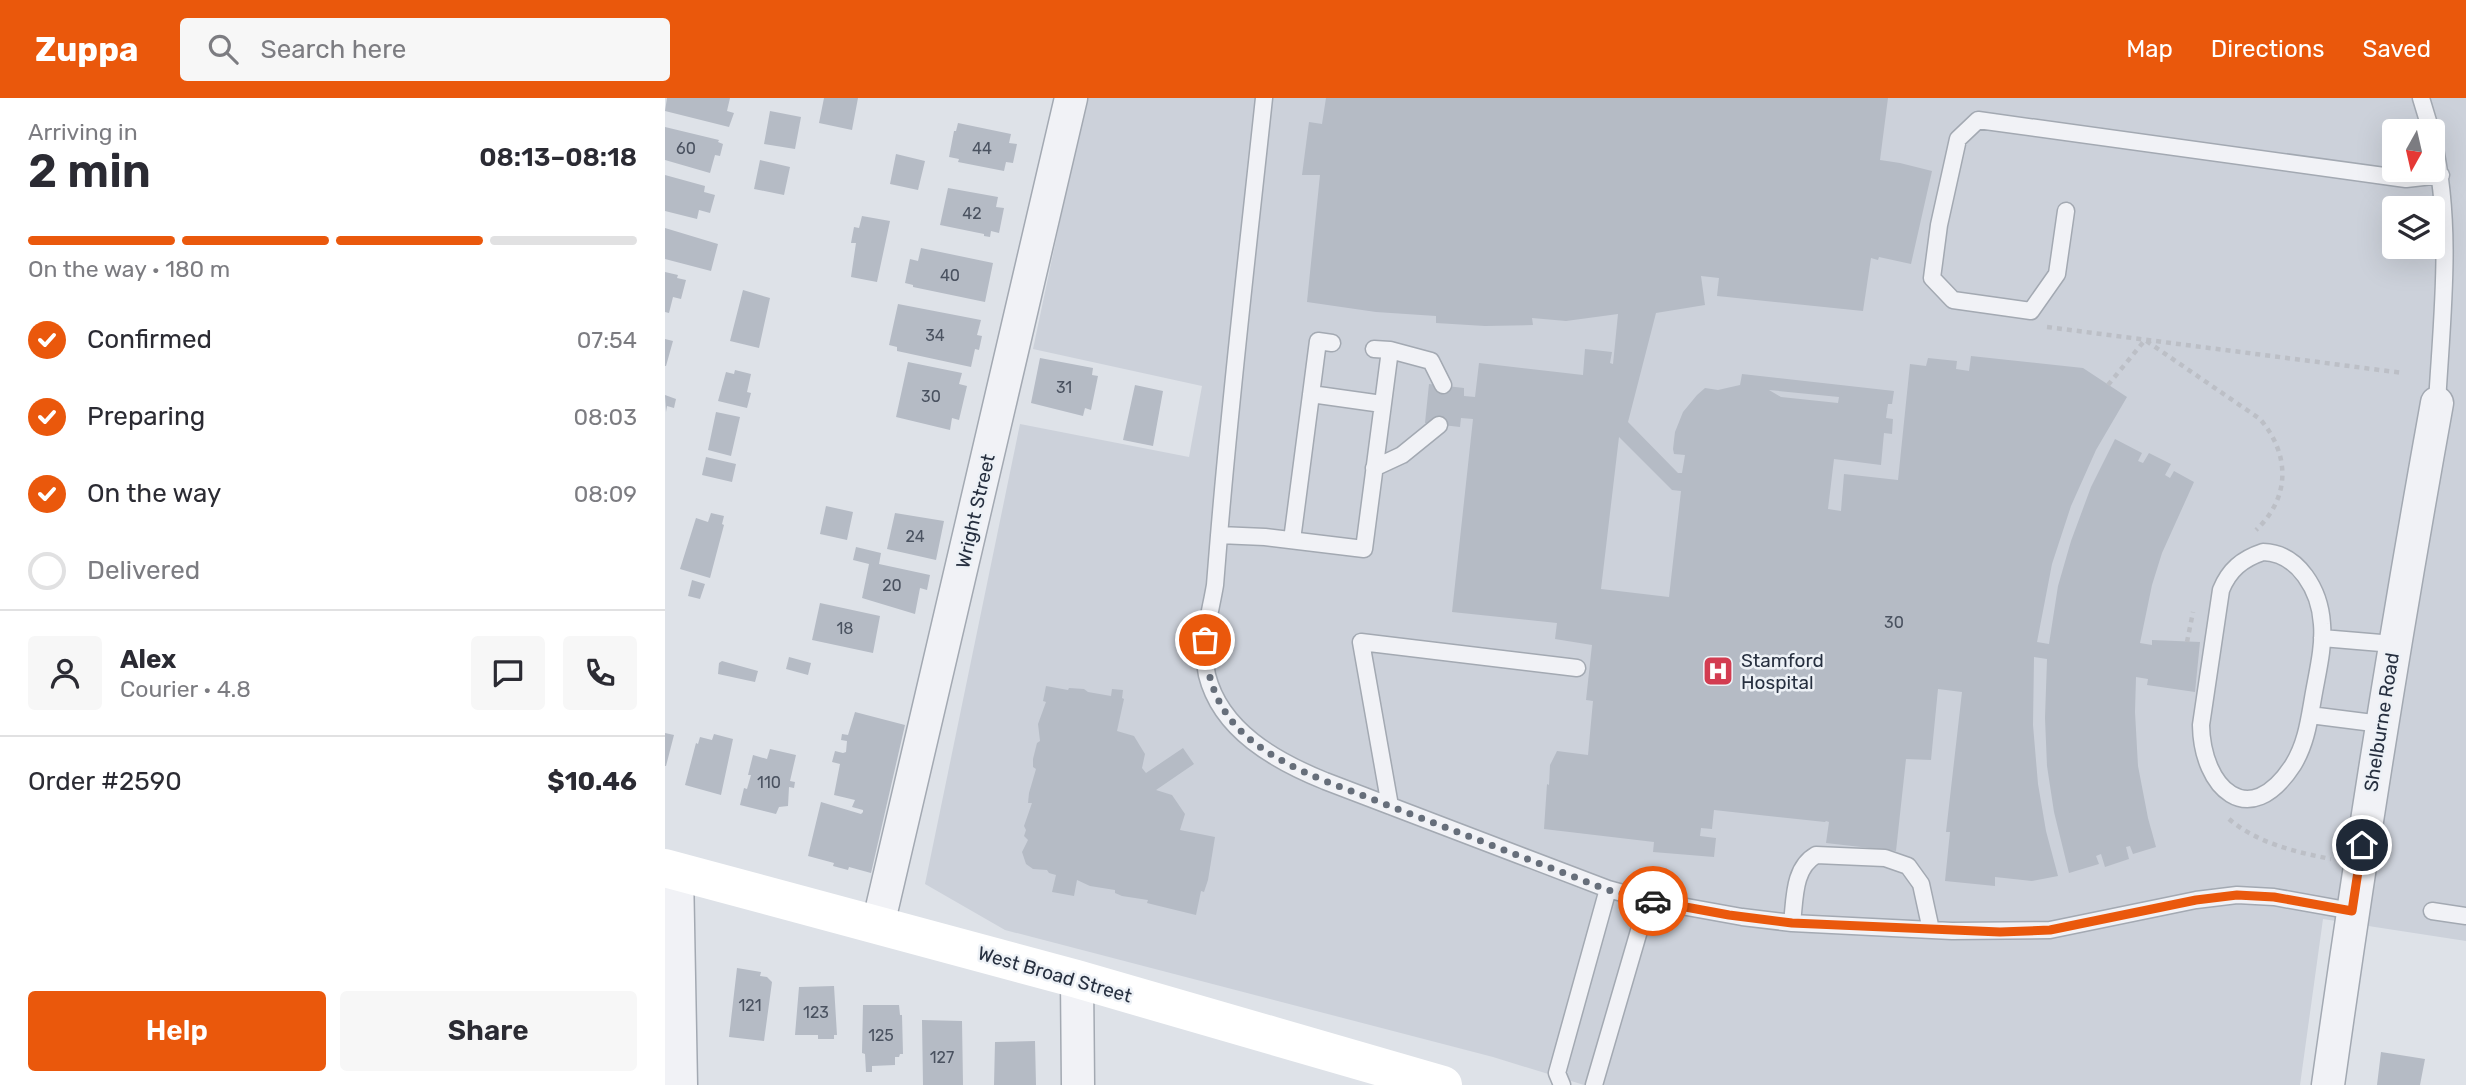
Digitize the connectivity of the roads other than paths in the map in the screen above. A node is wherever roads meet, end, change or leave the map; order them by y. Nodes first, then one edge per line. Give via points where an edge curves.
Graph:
1 (1071, 98) edge
2 (1264, 98) edge
3 (2421, 98) edge
4 (2427, 119) edge
5 (2382, 175) edge
6 (2441, 182) edge
7 (2066, 211) dead end
8 (1332, 343) dead end
9 (1443, 385) dead end
10 (1311, 394) junction
11 (2437, 403) joint
12 (1383, 404) junction
13 (1439, 425) dead end
14 (1374, 468) junction
15 (1219, 535) junction
16 (1292, 540) junction
17 (2322, 638) junction
18 (2393, 645) junction
19 (1577, 668) dead end
20 (2310, 715) junction
21 (2381, 724) junction
22 (1391, 806) junction
23 (671, 870) edge
24 (1608, 890) junction
25 (1648, 900) junction
26 (2352, 911) junction
27 (2432, 911) dead end
28 (2466, 916) edge
29 (1792, 923) junction
30 (879, 925) junction
31 (1931, 930) junction
32 (1077, 979) junction
33 (681, 1085) edge
34 (1078, 1085) edge
35 (1443, 1085) edge
36 (1562, 1085) edge
37 (1594, 1085) edge
38 (2328, 1085) edge

1 - 30 street, Wright Street
2 - 15 lane
3 - 4 lane
5 - 7 lane via 1978,120 1958,139 1932,278 1953,300 2031,311 2057,274
6 - 11 lane via 2445,267
8 - 10 lane via 1318,341
9 - 12 lane via 1431,361 1382,349
10 - 12 lane
10 - 16 lane
11 - 18 street, Shelburne Road
12 - 14 lane
13 - 14 lane via 1402,455
14 - 16 lane via 1364,549
15 - 16 lane
15 - 22 lane via 1205,651 1207,675 1224,712 1253,742 1287,764
17 - 18 lane
17 - 20 lane
17 - 20 lane via 2312,586 2297,565 2279,553 2263,552 2246,558 2231,571 2218,600 2201,724 2206,757 2221,787 2248,799 2272,789 2301,751
18 - 21 street, Shelburne Road
19 - 22 lane via 1361,642
20 - 21 lane
21 - 26 street, Shelburne Road
22 - 24 lane
23 - 30 main road, West Broad Street
23 - 33 street
24 - 25 lane
24 - 36 lane via 1557,1073
25 - 29 lane
25 - 37 lane
26 - 31 lane via 2237,895 2050,930
26 - 38 street, Shelburne Road
27 - 28 lane
29 - 31 lane
29 - 31 lane via 1800,869 1808,859 1815,855 1885,858 1907,866 1921,884
30 - 32 main road, West Broad Street
32 - 34 street
32 - 35 main road, West Broad Street

